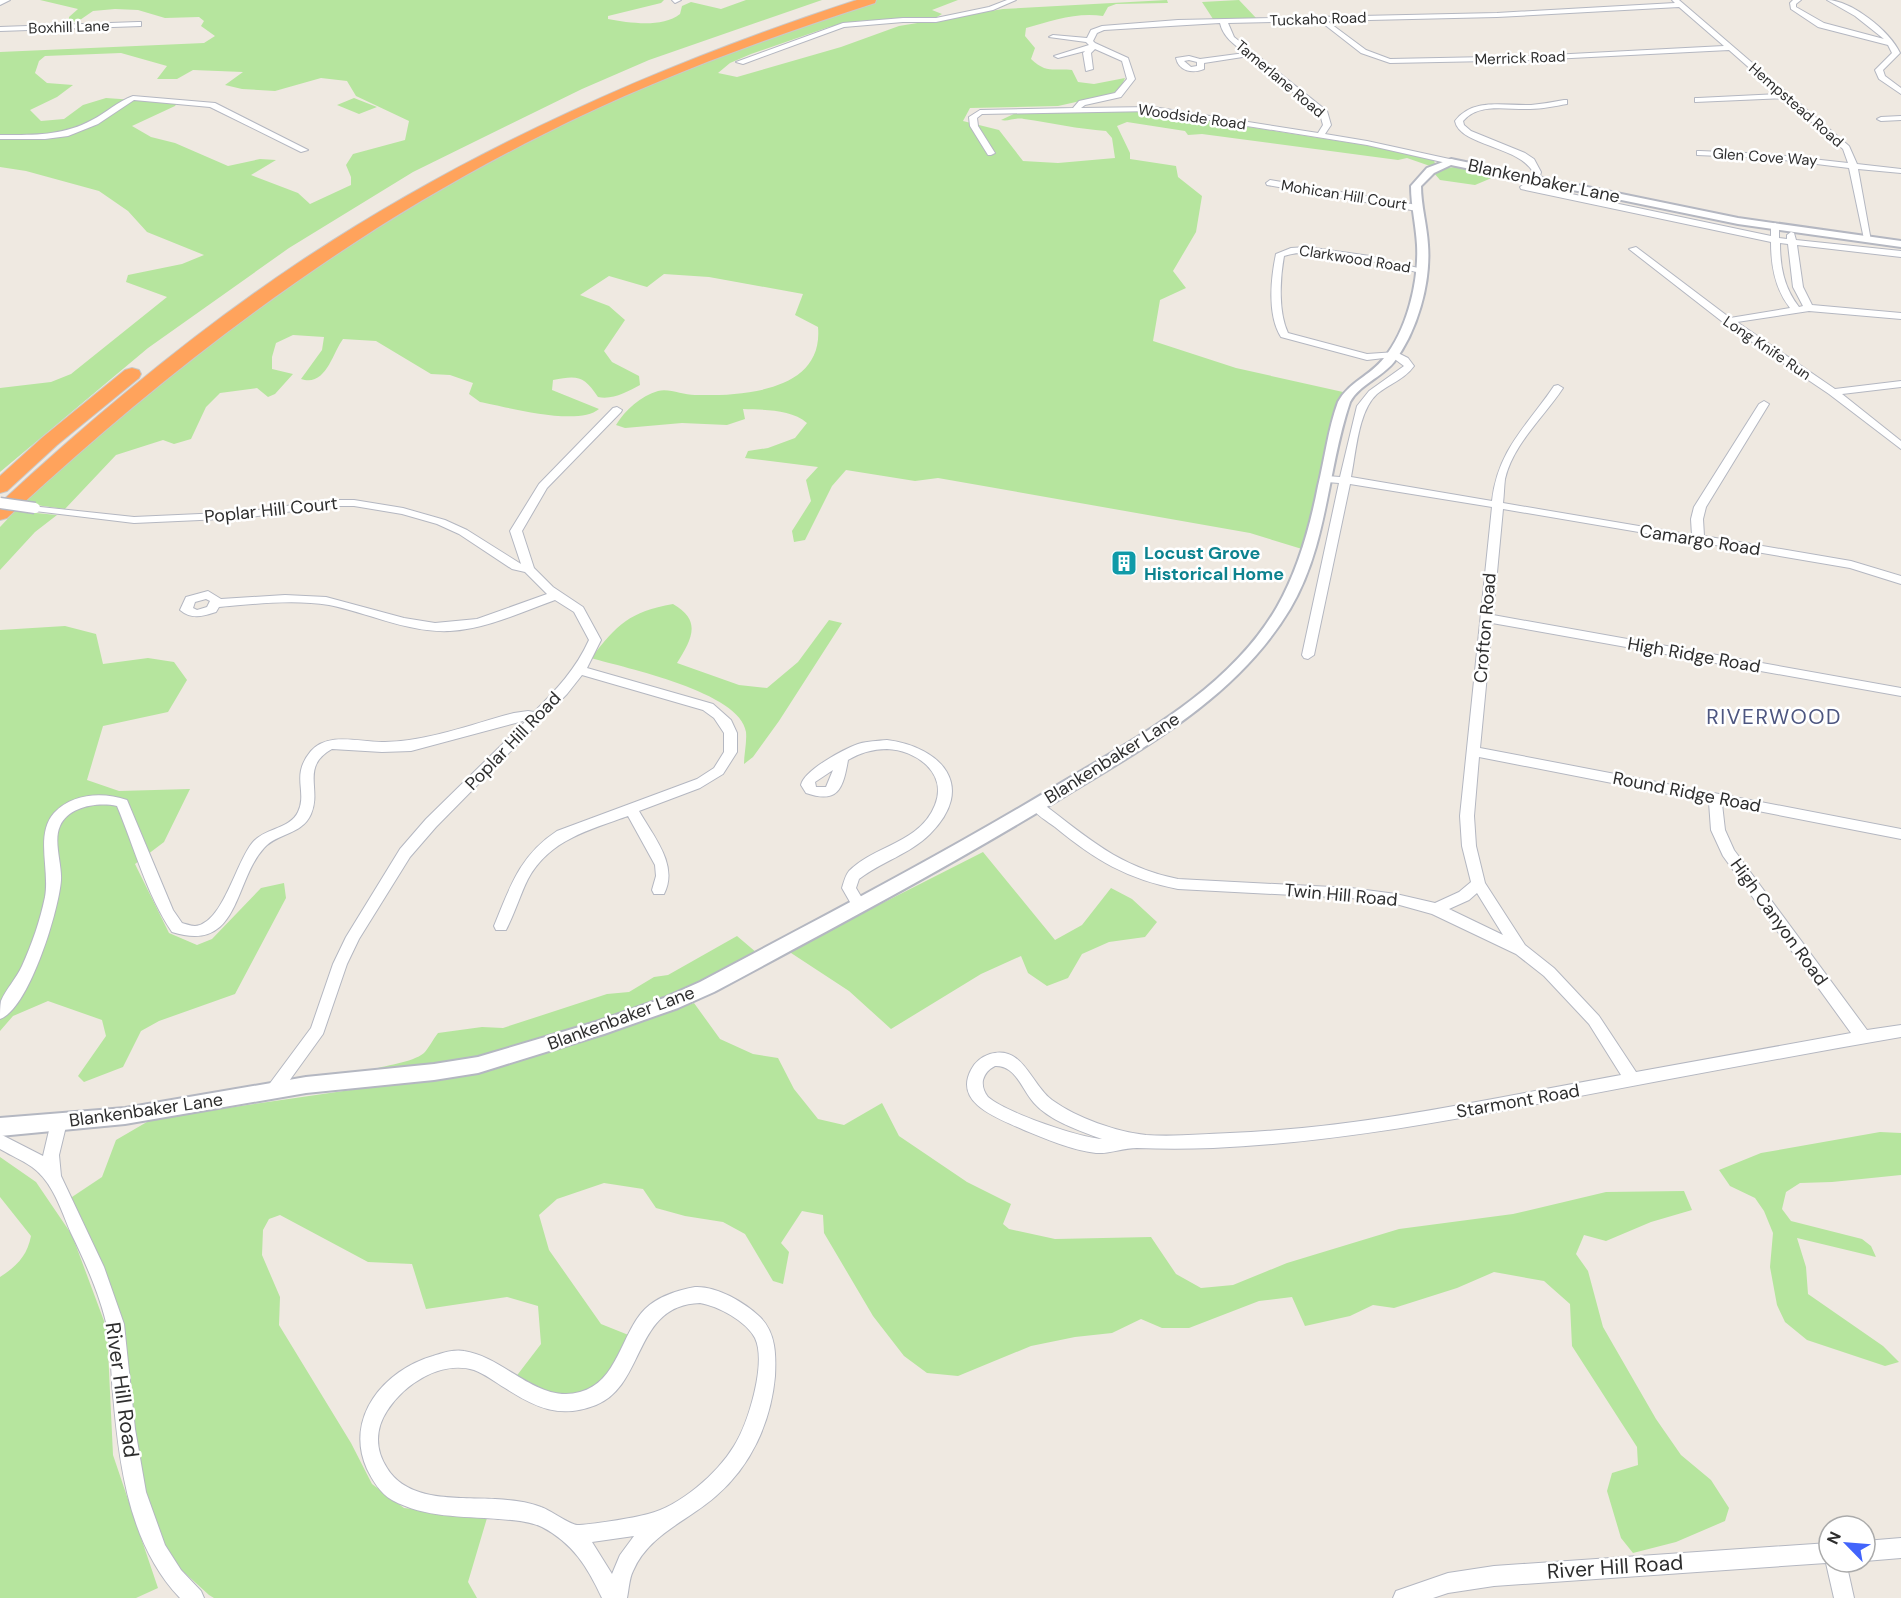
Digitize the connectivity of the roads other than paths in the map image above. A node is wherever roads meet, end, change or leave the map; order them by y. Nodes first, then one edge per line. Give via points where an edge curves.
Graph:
1 (7, 0) edge
2 (839, 0) edge
3 (870, 0) edge
4 (1013, 0) edge
5 (1798, 0) edge
6 (1830, 0) edge
7 (1678, 2) edge
8 (0, 3) edge
9 (1323, 19) junction
10 (1224, 22) junction
11 (138, 24) dead end
12 (0, 29) edge
13 (1053, 37) dead end
14 (1092, 43) junction
15 (1890, 43) junction
16 (1730, 48) junction
17 (1251, 54) junction
18 (1058, 56) dead end
19 (1200, 61) dead end
20 (740, 62) dead end
21 (1089, 69) dead end
22 (1901, 92) edge
23 (1786, 96) junction
24 (1698, 100) dead end
25 (1564, 102) dead end
26 (1076, 109) junction
27 (1901, 118) edge
28 (1881, 119) dead end
29 (1320, 136) junction
30 (0, 137) edge
31 (304, 150) dead end
32 (991, 153) dead end
33 (1701, 153) dead end
34 (1451, 162) junction
35 (1852, 165) junction
36 (1901, 171) edge
37 (1535, 180) junction
38 (1270, 183) dead end
39 (1524, 187) dead end
40 (1417, 208) junction
41 (1775, 226) junction
42 (1790, 229) junction
43 (1775, 240) junction
44 (1868, 240) junction
45 (1792, 242) junction
46 (1901, 244) edge
47 (1633, 249) dead end
48 (1901, 254) edge
49 (1421, 270) junction
50 (270, 271) dead end
51 (1778, 272) junction
52 (1796, 274) junction
53 (245, 289) dead end
54 (1795, 308) junction
55 (1809, 308) junction
56 (212, 313) dead end
57 (1901, 316) edge
58 (1727, 321) junction
59 (1393, 354) junction
60 (1367, 357) junction
61 (148, 361) dead end
62 (1376, 374) junction
63 (1901, 384) edge
64 (1558, 388) dead end
65 (1833, 392) junction
66 (1764, 404) dead end
67 (617, 410) dead end
68 (1901, 446) edge
69 (1335, 480) junction
70 (0, 487) edge
71 (0, 503) edge
72 (1496, 506) junction
73 (0, 514) edge
74 (1698, 539) junction
75 (529, 569) junction
76 (1901, 580) edge
77 (556, 595) junction
78 (216, 603) dead end
79 (1486, 618) junction
80 (1308, 655) dead end
81 (580, 670) junction
82 (1901, 692) edge
83 (537, 718) junction
84 (1473, 751) junction
85 (841, 760) dead end
86 (1715, 798) junction
87 (1037, 806) junction
88 (631, 809) junction
89 (1901, 834) edge
90 (1478, 884) junction
91 (659, 890) dead end
92 (859, 905) junction
93 (1436, 909) junction
94 (501, 927) dead end
95 (1521, 950) junction
96 (0, 1013) edge
97 (1901, 1031) edge
98 (1863, 1037) junction
99 (1632, 1079) junction
100 (273, 1090) junction
101 (59, 1122) junction
102 (0, 1127) edge
103 (0, 1141) edge
104 (1132, 1141) junction
105 (53, 1176) junction
106 (670, 1515) junction
107 (572, 1534) junction
108 (1901, 1548) edge
109 (1877, 1550) edge
110 (1817, 1555) edge
111 (1839, 1574) edge
112 (194, 1598) edge
113 (615, 1598) edge
114 (1403, 1598) edge
115 (1844, 1598) edge

1 - 8 street
2 - 50 highway via 701,47 542,116 399,191
3 - 73 highway via 742,43 618,93 518,141 389,213 289,277 185,353 87,434
4 - 20 street via 991,9 936,20 843,26
5 - 15 street via 1793,8 1814,22
6 - 15 street via 1853,12
7 - 9 street, Tuckaho Road via 1497,15
7 - 16 street, Hempstead Road
9 - 10 street, Tuckaho Road
9 - 16 street, Merrick Road via 1365,52 1390,62
10 - 14 street, Tuckaho Road via 1102,28 1094,32
10 - 17 street, Tamerlane Road via 1231,38
11 - 12 street, Boxhill Lane
13 - 14 street
14 - 18 street, Tuckaho Road
14 - 21 street via 1087,53
14 - 26 street via 1125,60 1131,79 1118,95 1082,103
15 - 22 street via 1896,53 1879,70
16 - 23 street, Hempstead Road
17 - 19 street
17 - 29 street, Tamerlane Road via 1324,113 1327,124
23 - 24 street
23 - 35 street, Hempstead Road via 1846,148
25 - 37 street via 1479,109 1459,121 1468,133 1531,161 1537,172
26 - 29 street, Woodside Road via 1153,109
26 - 32 street, Woodside Road via 976,114 972,119 974,126
27 - 28 street
29 - 34 street, Woodside Road
30 - 31 street via 45,138 65,134 95,122 133,98 212,105
33 - 35 street, Glen Cove Way
34 - 37 street, Blankenbaker Lane
34 - 40 street, Blankenbaker Lane via 1419,180 1415,189
35 - 36 street, Glen Cove Way
35 - 44 street, Hempstead Road
37 - 41 street, Blankenbaker Lane
38 - 40 street, Mohican Hill Court
39 - 43 street
40 - 49 street, Blankenbaker Lane via 1424,255
41 - 42 street, Blankenbaker Lane
41 - 43 street
42 - 44 street, Blankenbaker Lane
42 - 45 street
43 - 45 street
43 - 51 street
44 - 46 street, Blankenbaker Lane
45 - 48 street
45 - 52 street
47 - 58 street, Long Knife Run
49 - 59 street, Blankenbaker Lane via 1416,297
49 - 60 street, Clarkwood Road via 1308,249 1289,249 1280,254 1280,332 1298,341
51 - 52 street
51 - 54 street via 1781,290
52 - 55 street
53 - 56 highway
54 - 55 street
54 - 58 street
55 - 57 street
58 - 65 street, Long Knife Run
59 - 60 street, Clarkwood Road
59 - 62 street, Blankenbaker Lane
59 - 69 street via 1406,360 1408,368 1363,402
60 - 62 street
61 - 70 highway
62 - 69 street, Blankenbaker Lane via 1353,389 1344,401
63 - 65 street
64 - 72 street, Crofton Road via 1505,462
65 - 68 street, Long Knife Run
66 - 74 street via 1700,507
67 - 75 street, Poplar Hill Road via 543,486 524,514 516,535
69 - 72 street, Camargo Road via 1480,507
69 - 80 street
69 - 87 street, Blankenbaker Lane via 1297,580 1269,631 1250,655 1174,720
71 - 75 street, Poplar Hill Court, bridge via 134,520 253,514 354,503 441,522 516,566
72 - 74 street, Camargo Road
72 - 79 street, Crofton Road
74 - 76 street, Camargo Road via 1851,565
75 - 77 street, Poplar Hill Road
77 - 78 street via 451,627 418,625 318,600
77 - 81 street, Poplar Hill Road via 579,610 595,640
79 - 82 street, High Ridge Road
79 - 84 street, Crofton Road
81 - 83 street, Poplar Hill Road
81 - 88 street via 708,707 730,729 731,750 710,778
83 - 96 street via 514,717 411,746 325,746 306,766 308,800 301,819 258,844 219,919 193,932 177,928 162,908 122,803 96,799 75,806 52,826 54,879 46,920 22,986
83 - 100 street, Poplar Hill Road via 405,854 353,937 318,1030
84 - 86 street, Round Ridge Road
84 - 90 street, Crofton Road via 1468,830
85 - 92 street via 868,746 905,747 926,755 945,783 945,794 925,830 906,846 853,876 849,888
86 - 89 street, Round Ridge Road
86 - 98 street, High Canyon Road via 1724,846
87 - 92 street, Blankenbaker Lane
87 - 93 street, Twin Hill Road via 1111,863 1150,879 1178,884 1351,893
88 - 91 street via 662,865
88 - 94 street via 562,835 541,849 528,864
90 - 93 street via 1464,896
90 - 95 street, Crofton Road
92 - 100 street, Blankenbaker Lane via 685,998 523,1053 434,1072
93 - 95 street, Twin Hill Road
95 - 99 street, Twin Hill Road via 1549,972 1594,1020
97 - 98 street, Starmont Road
98 - 99 street, Starmont Road
99 - 104 street, Starmont Road via 1376,1127 1291,1138
100 - 101 street, Blankenbaker Lane via 172,1109
101 - 102 street, Blankenbaker Lane
101 - 105 street, River Hill Road via 52,1148
103 - 105 street, River Hill Road via 38,1162
104 - 104 street, Starmont Road via 1042,1102 1010,1062 989,1062 978,1072 975,1093 983,1103 1069,1138 1107,1146
105 - 112 street, River Hill Road via 115,1323 130,1457 147,1524 164,1565
106 - 107 street via 648,1524
106 - 107 street via 711,1489 736,1461 762,1410 766,1352 763,1335 740,1311 708,1296 693,1294 661,1307 647,1320 612,1381 598,1395 582,1401 562,1405 544,1399 464,1359 425,1367 398,1382 381,1402 369,1429 370,1452 378,1473 392,1491 442,1507 539,1516
106 - 113 street via 637,1547 623,1569
107 - 113 street
108 - 109 street
110 - 114 street, River Hill Road via 1494,1576 1448,1583
111 - 115 street

